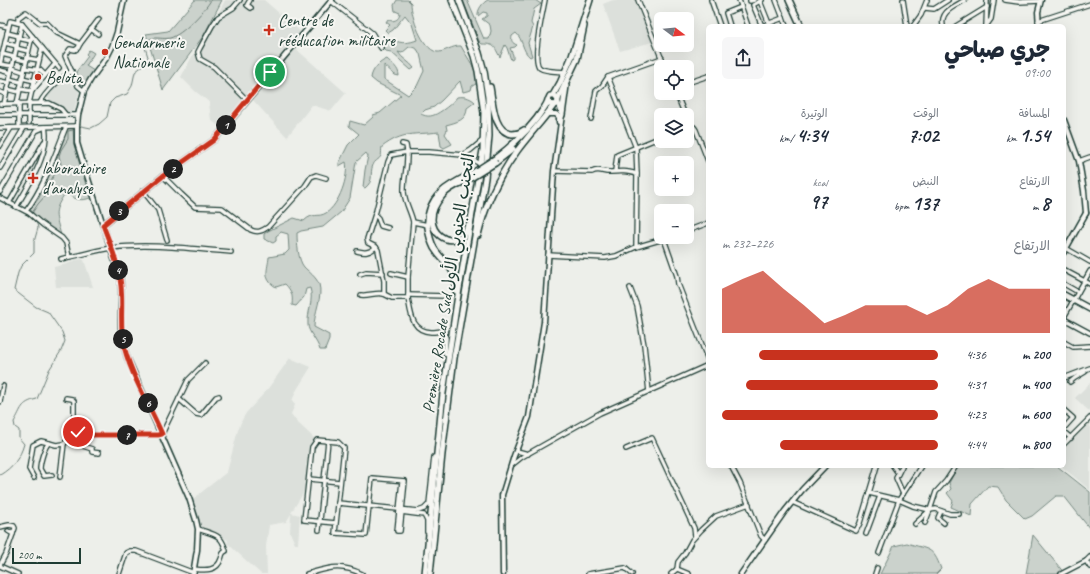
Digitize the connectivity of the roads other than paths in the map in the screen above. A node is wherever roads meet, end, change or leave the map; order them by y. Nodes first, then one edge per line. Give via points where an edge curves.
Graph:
1 (124, 0) edge
2 (240, 0) edge
3 (250, 0) edge
4 (452, 0) edge
5 (459, 0) edge
6 (545, 0) edge
7 (591, 0) edge
8 (638, 0) edge
9 (711, 0) edge
10 (739, 0) edge
11 (750, 0) edge
12 (754, 0) edge
13 (761, 0) edge
14 (776, 0) edge
15 (789, 0) edge
16 (904, 0) edge
17 (927, 0) edge
18 (948, 0) edge
19 (965, 0) edge
20 (987, 0) edge
21 (994, 0) edge
22 (1005, 0) edge
23 (1040, 0) edge
24 (332, 1) edge
25 (1090, 4) edge
26 (741, 7) junction
27 (987, 7) junction
28 (251, 8) dead end
29 (924, 8) junction
30 (783, 18) junction
31 (99, 19) dead end
32 (1038, 21) junction
33 (20, 23) junction
34 (719, 24) edge
35 (729, 24) edge
36 (747, 24) edge
37 (761, 24) edge
38 (770, 24) edge
39 (772, 24) edge
40 (785, 24) edge
41 (800, 24) edge
42 (907, 24) edge
43 (914, 24) edge
44 (943, 24) edge
45 (959, 24) edge
46 (986, 24) edge
47 (987, 24) edge
48 (1039, 24) edge
49 (0, 25) edge
50 (584, 26) junction
51 (8, 27) junction
52 (91, 29) junction
53 (7, 33) junction
54 (98, 34) dead end
55 (32, 36) junction
56 (18, 37) junction
57 (0, 38) edge
58 (5, 41) junction
59 (31, 41) junction
60 (80, 44) junction
61 (16, 47) junction
62 (42, 48) junction
63 (62, 48) dead end
64 (381, 48) dead end
65 (28, 51) junction
66 (68, 51) junction
67 (2, 54) junction
68 (14, 58) junction
69 (481, 58) junction
70 (662, 58) joint
71 (26, 60) junction
72 (39, 60) junction
73 (0, 64) edge
74 (55, 64) junction
75 (59, 68) dead end
76 (12, 69) junction
77 (0, 70) edge
78 (24, 70) junction
79 (37, 70) junction
80 (72, 71) junction
81 (565, 72) junction
82 (46, 75) junction
83 (608, 77) junction
84 (706, 77) edge
85 (22, 80) junction
86 (0, 81) edge
87 (9, 81) junction
88 (34, 81) junction
89 (40, 81) junction
90 (567, 81) junction
91 (694, 81) edge
92 (7, 89) junction
93 (19, 90) junction
94 (32, 91) junction
95 (84, 91) junction
96 (0, 92) edge
97 (6, 94) junction
98 (247, 100) junction
99 (18, 103) junction
100 (29, 103) junction
101 (40, 103) junction
102 (554, 103) junction
103 (2, 104) edge
104 (0, 115) edge
105 (19, 115) junction
106 (29, 115) junction
107 (66, 115) junction
108 (78, 115) junction
109 (562, 115) junction
110 (591, 119) dead end
111 (29, 123) dead end
112 (559, 123) junction
113 (19, 125) dead end
114 (1066, 125) edge
115 (77, 126) junction
116 (45, 127) junction
117 (66, 127) junction
118 (531, 127) junction
119 (694, 127) edge
120 (0, 128) edge
121 (11, 128) junction
122 (24, 128) junction
123 (558, 138) junction
124 (46, 139) junction
125 (483, 140) junction
126 (654, 140) edge
127 (402, 144) dead end
128 (0, 146) edge
129 (636, 148) junction
130 (407, 152) junction
131 (509, 152) junction
132 (463, 155) junction
133 (706, 156) edge
134 (1090, 157) edge
135 (496, 161) junction
136 (1079, 161) junction
137 (481, 165) junction
138 (0, 168) edge
139 (506, 168) junction
140 (554, 171) junction
141 (616, 171) junction
142 (636, 174) junction
143 (163, 176) junction
144 (471, 176) junction
145 (326, 178) dead end
146 (478, 183) junction
147 (2, 184) edge
148 (143, 191) junction
149 (0, 192) edge
150 (0, 198) edge
151 (9, 203) junction
152 (16, 207) junction
153 (1088, 207) edge
154 (1088, 212) edge
155 (29, 213) junction
156 (375, 215) junction
157 (413, 222) junction
158 (706, 224) edge
159 (103, 225) junction
160 (428, 225) junction
161 (388, 228) dead end
162 (694, 228) edge
163 (167, 240) dead end
164 (654, 242) edge
165 (666, 244) edge
166 (376, 247) junction
167 (636, 247) junction
168 (1066, 247) edge
169 (111, 248) junction
170 (1066, 250) edge
171 (231, 252) dead end
172 (357, 252) dead end
173 (548, 255) junction
174 (69, 257) junction
175 (61, 259) dead end
176 (1090, 262) edge
177 (1066, 271) edge
178 (1090, 271) edge
179 (391, 273) dead end
180 (360, 274) dead end
181 (383, 274) junction
182 (408, 277) junction
183 (1084, 281) junction
184 (1090, 284) edge
185 (1066, 285) edge
186 (630, 288) dead end
187 (1078, 292) junction
188 (384, 294) junction
189 (361, 295) dead end
190 (446, 296) dead end
191 (1066, 296) edge
192 (408, 297) junction
193 (1074, 300) junction
194 (1090, 309) edge
195 (1066, 314) edge
196 (1066, 319) edge
197 (461, 321) junction
198 (452, 332) junction
199 (1090, 333) edge
200 (1066, 344) edge
201 (1090, 346) edge
202 (706, 355) edge
203 (448, 356) junction
204 (205, 363) dead end
205 (706, 367) edge
206 (1090, 369) edge
207 (1066, 377) edge
208 (1070, 382) dead end
209 (3, 386) dead end
210 (649, 392) junction
211 (219, 396) dead end
212 (66, 398) dead end
213 (179, 399) junction
214 (0, 402) edge
215 (1066, 412) edge
216 (1090, 418) edge
217 (1066, 426) edge
218 (78, 432) junction
219 (162, 434) junction
220 (1066, 434) edge
221 (1071, 438) junction
222 (328, 441) junction
223 (65, 442) junction
224 (1066, 442) edge
225 (49, 443) junction
226 (438, 447) junction
227 (626, 449) dead end
228 (516, 451) junction
229 (99, 453) dead end
230 (528, 454) junction
231 (511, 466) junction
232 (732, 468) edge
233 (823, 468) edge
234 (876, 468) edge
235 (894, 468) edge
236 (901, 468) edge
237 (920, 468) edge
238 (955, 468) edge
239 (898, 473) junction
240 (52, 475) dead end
241 (60, 477) dead end
242 (34, 478) dead end
243 (309, 479) junction
244 (324, 480) junction
245 (340, 482) junction
246 (869, 493) junction
247 (903, 494) junction
248 (880, 496) junction
249 (900, 500) junction
250 (792, 502) junction
251 (338, 504) junction
252 (749, 504) junction
253 (369, 507) junction
254 (401, 510) junction
255 (930, 510) junction
256 (941, 511) junction
257 (959, 514) dead end
258 (320, 522) junction
259 (336, 523) junction
260 (925, 523) dead end
261 (944, 523) dead end
262 (915, 524) dead end
263 (0, 527) edge
264 (198, 530) junction
265 (319, 530) dead end
266 (8, 531) dead end
267 (13, 534) junction
268 (866, 534) dead end
269 (695, 536) junction
270 (429, 537) junction
271 (765, 540) junction
272 (879, 552) dead end
273 (0, 555) edge
274 (4, 557) junction
275 (1090, 557) edge
276 (1086, 561) junction
277 (0, 566) edge
278 (1090, 567) edge
279 (877, 568) dead end
280 (677, 569) junction
281 (194, 572) edge
282 (426, 573) edge
283 (18, 574) edge
284 (119, 574) edge
285 (307, 574) edge
286 (362, 574) edge
287 (503, 574) edge
288 (588, 574) edge
289 (632, 574) edge
290 (671, 574) edge
291 (688, 574) edge
292 (741, 574) edge
293 (875, 574) edge
294 (1061, 574) edge

1 - 95 main road via 112,47
2 - 98 street via 233,8 218,17 198,52 200,59 214,67
3 - 28 street via 247,5
4 - 125 highway, Première Rocade Sud التجنب الجنوبي الأول via 478,71 484,113
5 - 69 highway, Première Rocade Sud التجنب الجنوبي الأول
6 - 81 street via 538,37 538,64 544,69
7 - 50 highway
7 - 81 highway
8 - 70 street
9 - 34 street
10 - 26 street
11 - 12 street
13 - 37 street via 753,5
13 - 38 street
14 - 30 street
15 - 41 highway
16 - 42 street
17 - 29 street
18 - 29 street via 934,9
19 - 44 street via 945,12
20 - 27 street
21 - 47 street via 991,19
22 - 23 street
23 - 32 main road
24 - 64 street via 372,33
24 - 98 main road
25 - 32 street
26 - 35 street via 726,13
26 - 36 street
27 - 45 street
27 - 46 street
29 - 43 street
30 - 39 street
30 - 40 street
31 - 52 street
32 - 48 main road
33 - 51 street via 10,21
33 - 55 street
33 - 56 street
33 - 60 street via 18,18 26,12 40,23 46,23 57,33
49 - 51 street
50 - 90 highway via 578,55
50 - 102 highway via 575,57
51 - 53 street
52 - 54 street
52 - 60 street
53 - 56 street
53 - 58 street
55 - 59 street
55 - 62 street
56 - 59 street
56 - 61 street
57 - 58 street
58 - 61 street
58 - 67 street
59 - 65 street
60 - 66 street via 75,50
61 - 65 street
61 - 68 street
62 - 72 street
62 - 74 street
63 - 66 street
65 - 71 street
66 - 80 street via 65,56
67 - 68 street
67 - 73 street
68 - 71 street
68 - 76 street
69 - 118 highway via 496,118 501,128 514,134
69 - 197 highway, Première Rocade Sud التجنب الجنوبي الأول via 488,97 488,150
70 - 83 street
71 - 72 street
71 - 78 street
72 - 79 street
73 - 76 street
74 - 75 street
74 - 82 street
76 - 77 street
76 - 78 street
76 - 87 street
78 - 79 street
78 - 85 street
79 - 82 street
79 - 88 street
80 - 95 street via 78,86
80 - 101 street via 64,76
81 - 102 highway
82 - 89 street
83 - 110 street via 596,91
83 - 129 street
84 - 91 street
85 - 87 street
85 - 88 street
85 - 93 street
86 - 87 street
87 - 92 street
88 - 89 street
88 - 94 street
89 - 94 street
90 - 102 highway
90 - 109 highway
92 - 93 street
92 - 97 street
93 - 94 street
93 - 99 street
94 - 100 street
95 - 108 main road
96 - 97 street
97 - 103 street
98 - 143 main road via 214,140
99 - 100 street
99 - 103 street
99 - 105 street
100 - 101 street
100 - 106 street
101 - 107 street via 52,103
102 - 109 main road
102 - 112 main road via 560,111
102 - 112 main road via 553,113 557,114
102 - 118 highway
102 - 118 highway via 549,103 548,100
102 - 131 highway via 547,107
102 - 139 highway
104 - 105 street
105 - 106 street
105 - 113 street
106 - 107 street
106 - 111 street
107 - 108 street
108 - 115 main road
109 - 123 main road
112 - 123 main road
114 - 136 main road
115 - 117 street
115 - 159 main road via 77,143 82,163
116 - 117 street
116 - 122 street
116 - 124 street
116 - 147 street via 36,131
117 - 155 street
118 - 131 highway
118 - 135 highway
118 - 139 highway
119 - 133 street
120 - 121 street
121 - 122 street
121 - 128 street
122 - 138 street
123 - 140 main road
124 - 151 street
124 - 152 street via 40,161
125 - 132 street
125 - 137 highway, Première Rocade Sud التجنب الجنوبي الأول
126 - 129 street
127 - 130 street via 406,145
129 - 141 street via 617,155
129 - 142 street
130 - 132 street
130 - 156 street via 391,154 389,157
130 - 157 street via 404,197
131 - 135 highway
132 - 137 street
134 - 136 street
135 - 144 highway, bridge
136 - 153 main road
137 - 146 highway, Première Rocade Sud التجنب الجنوبي الأول
139 - 197 highway via 491,196 480,226
140 - 141 street
140 - 173 main road
141 - 142 street
142 - 167 street
143 - 145 street via 195,207 222,208 256,232 268,227 311,177 316,175
143 - 148 main road
144 - 146 highway via 442,195 432,212 434,230 440,236 452,239 464,232
144 - 160 highway via 452,183 438,195 430,207
146 - 198 highway, Première Rocade Sud التجنب الجنوبي الأول
147 - 149 street
148 - 159 main road
148 - 163 street via 158,210
150 - 151 street
151 - 152 street
152 - 155 street
153 - 154 main road
154 - 168 main road
155 - 174 street via 62,238 66,243
156 - 161 street via 380,225
156 - 166 street via 367,240
157 - 160 street
157 - 182 street
158 - 162 street
159 - 169 main road
160 - 198 highway via 431,242 454,275 456,291
164 - 167 street
165 - 202 street via 678,284
166 - 172 street via 371,252
166 - 181 street
167 - 173 street via 605,258
169 - 171 street via 165,246
169 - 174 street
169 - 219 main road via 122,286 121,328 125,349
170 - 176 street
173 - 228 main road via 544,322 531,407
174 - 175 street
177 - 183 street
178 - 183 street
179 - 182 street
180 - 181 street
181 - 188 street
182 - 192 street
183 - 184 street
183 - 187 street
185 - 187 street
186 - 210 street via 637,306
187 - 193 street
188 - 189 street
188 - 192 street via 392,298
190 - 192 street
191 - 193 highway
192 - 203 street via 411,317 419,328 429,332 445,332 445,353
193 - 194 highway
193 - 195 street
196 - 199 street
197 - 282 highway, Première Rocade Sud التجنب الجنوبي الأول
198 - 203 highway, Première Rocade Sud التجنب الجنوبي الأول
200 - 201 street via 1073,347
203 - 226 highway, Première Rocade Sud التجنب الجنوبي الأول
204 - 213 street via 188,380
205 - 210 street
206 - 207 street
206 - 208 street
209 - 214 street
210 - 230 street via 600,413
211 - 213 street via 201,414 196,414
212 - 218 street via 74,401 74,421
213 - 219 street
215 - 217 street via 1073,418
216 - 221 street
218 - 219 street via 90,435
218 - 223 street via 72,433
219 - 264 main road via 189,498
220 - 221 street
221 - 224 street
222 - 243 street via 318,440 314,443
222 - 244 street
222 - 245 street via 339,443 344,448
223 - 225 street via 56,445
223 - 229 street
223 - 241 street
225 - 240 street via 44,449 40,469 44,476
225 - 242 street via 41,441 33,445 29,469
226 - 254 street via 428,506 420,511
226 - 270 highway, Première Rocade Sud التجنب الجنوبي الأول
227 - 269 street via 652,438 694,528
228 - 230 street
228 - 231 main road
230 - 231 street
231 - 287 main road via 502,495
232 - 252 street
233 - 250 main road
234 - 246 street
235 - 239 street
236 - 239 street
237 - 247 street
238 - 255 street via 936,492
239 - 247 street via 896,478
243 - 244 street
243 - 258 street via 304,520
244 - 245 street
244 - 258 street
245 - 251 street
246 - 248 street
246 - 250 street via 855,532
247 - 249 street
248 - 249 street
248 - 268 street
249 - 255 street
249 - 272 street
250 - 271 main road
251 - 253 street
251 - 259 street
252 - 269 street via 716,516
252 - 271 street via 761,536
253 - 254 street
253 - 254 street via 372,478 404,481
253 - 259 street via 366,535 335,532
254 - 270 street via 424,515
255 - 256 street
255 - 260 street
255 - 262 street
256 - 257 street
256 - 261 street via 938,518
258 - 259 street
258 - 265 street
263 - 267 street via 14,526
264 - 281 main road
264 - 281 street via 221,538 226,551 213,568
266 - 267 street
267 - 274 street
269 - 280 street via 678,562
270 - 282 highway, Première Rocade Sud التجنب الجنوبي الأول
271 - 292 main road
273 - 274 street
274 - 277 street
275 - 276 street
276 - 278 street
276 - 294 street
277 - 283 street
279 - 293 street
280 - 290 street
280 - 291 street
281 - 284 street via 130,551 126,553
285 - 286 street via 343,567
288 - 289 street via 624,568

